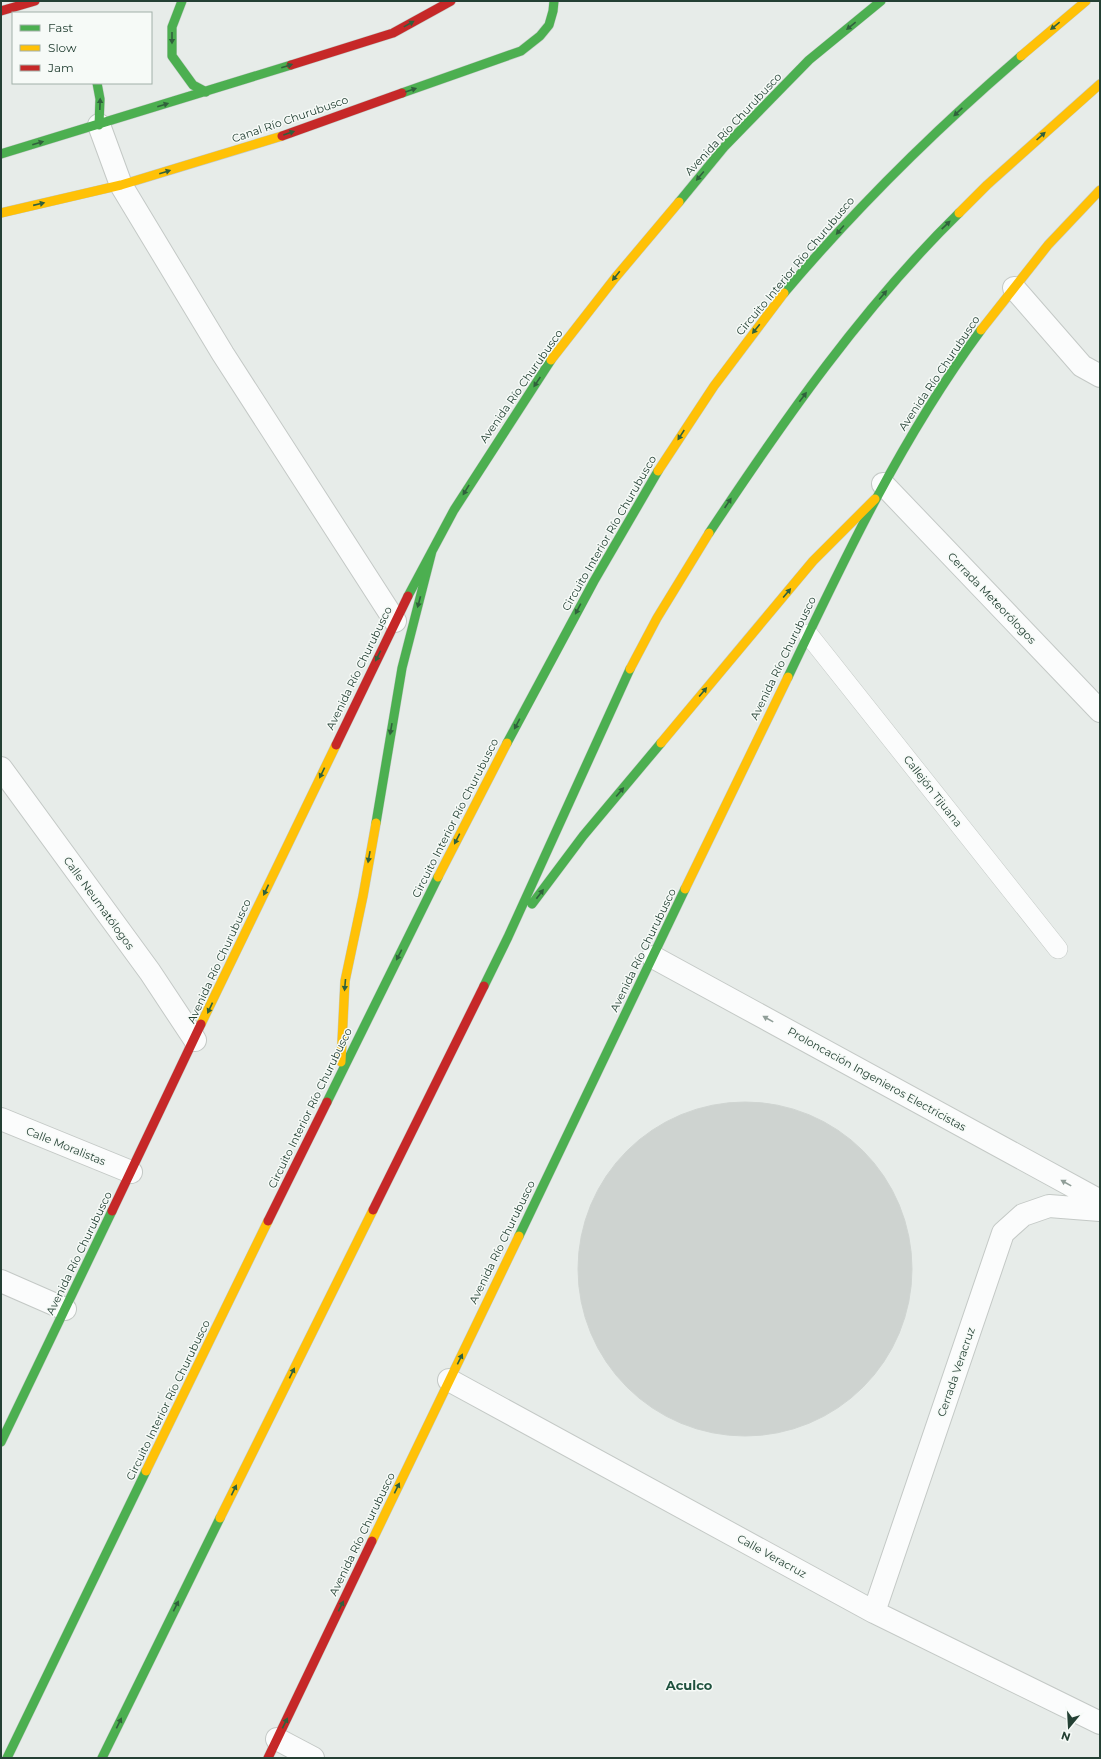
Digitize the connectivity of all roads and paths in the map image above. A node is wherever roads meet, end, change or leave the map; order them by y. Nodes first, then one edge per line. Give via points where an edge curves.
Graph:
1 (36, 1) edge
2 (182, 1) edge
3 (451, 1) edge
4 (554, 1) edge
5 (881, 1) edge
6 (1086, 1) edge
7 (19, 6) junction
8 (1, 11) edge
9 (30, 12) edge
10 (98, 84) edge
11 (1100, 84) edge
12 (206, 92) junction
13 (99, 125) junction
14 (1, 154) edge
15 (122, 185) junction
16 (1097, 198) edge
17 (1, 213) edge
18 (1014, 288) junction
19 (1091, 371) edge
20 (1100, 390) edge
21 (879, 492) junction
22 (432, 551) junction
23 (395, 621) junction
24 (808, 634) junction
25 (1100, 711) edge
26 (1, 768) edge
27 (508, 937) junction
28 (1058, 949) dead end
29 (653, 956) junction
30 (194, 1040) junction
31 (341, 1070) junction
32 (1, 1119) edge
33 (131, 1172) junction
34 (1100, 1201) edge
35 (1100, 1210) edge
36 (1, 1281) edge
37 (65, 1309) junction
38 (449, 1380) junction
39 (1, 1442) edge
40 (874, 1612) junction
41 (1100, 1722) edge
42 (277, 1739) junction
43 (7, 1758) edge
44 (102, 1758) edge
45 (268, 1758) edge
46 (313, 1758) edge

1 - 7 main road
2 -> 12 main road via 172,27 172,56 193,85
12 -> 3 main road via 393,33
15 -> 4 main road, Canal Río Churubusco via 278,137 521,51 546,31 554,12
5 -> 22 main road, Avenida Río Churubusco via 809,60 725,146 615,278 559,349 466,492
6 -> 31 main road, Circuito Interior Río Churubusco via 1019,56 865,200 740,349 681,435 596,575 503,749
7 - 8 main road
7 - 9 main road
13 -> 10 main road
27 -> 11 main road via 620,688 707,536 769,442 852,332 918,253 993,180
13 -> 12 main road
14 -> 13 main road
13 - 15 street
17 -> 15 main road, Canal Río Churubusco
15 - 23 street via 223,354
16 - 18 main road, Avenida Río Churubusco via 1060,232
18 - 19 street
18 - 21 main road, Avenida Río Churubusco via 940,389
19 - 20 street
21 - 24 main road, Avenida Río Churubusco
21 - 25 street, Cerrada Meteorólogos
27 -> 21 main road via 598,818 813,561
22 - 23 main road, Avenida Río Churubusco
22 -> 31 main road via 402,668 345,981
23 -> 30 main road, Avenida Río Churubusco
24 - 28 lane, Callejón Tijuana
24 - 29 main road, Avenida Río Churubusco
26 - 30 street, Calle Neumatólogos via 150,972
44 -> 27 main road
34 -> 29 street, Proloncación Ingenieros Electricistas
38 -> 29 main road, Avenida Río Churubusco
30 - 33 main road, Avenida Río Churubusco
31 - 43 main road, Circuito Interior Río Churubusco
32 - 33 street, Calle Moralistas
33 - 37 main road, Avenida Río Churubusco
35 - 40 street, Cerrada Veracruz via 1049,1206 1023,1215 1003,1233
36 - 37 street
37 - 39 main road, Avenida Río Churubusco
38 - 40 street, Calle Veracruz
42 -> 38 main road, Avenida Río Churubusco
40 - 41 street, Calle Veracruz
42 - 45 main road, Avenida Río Churubusco
42 - 46 street

